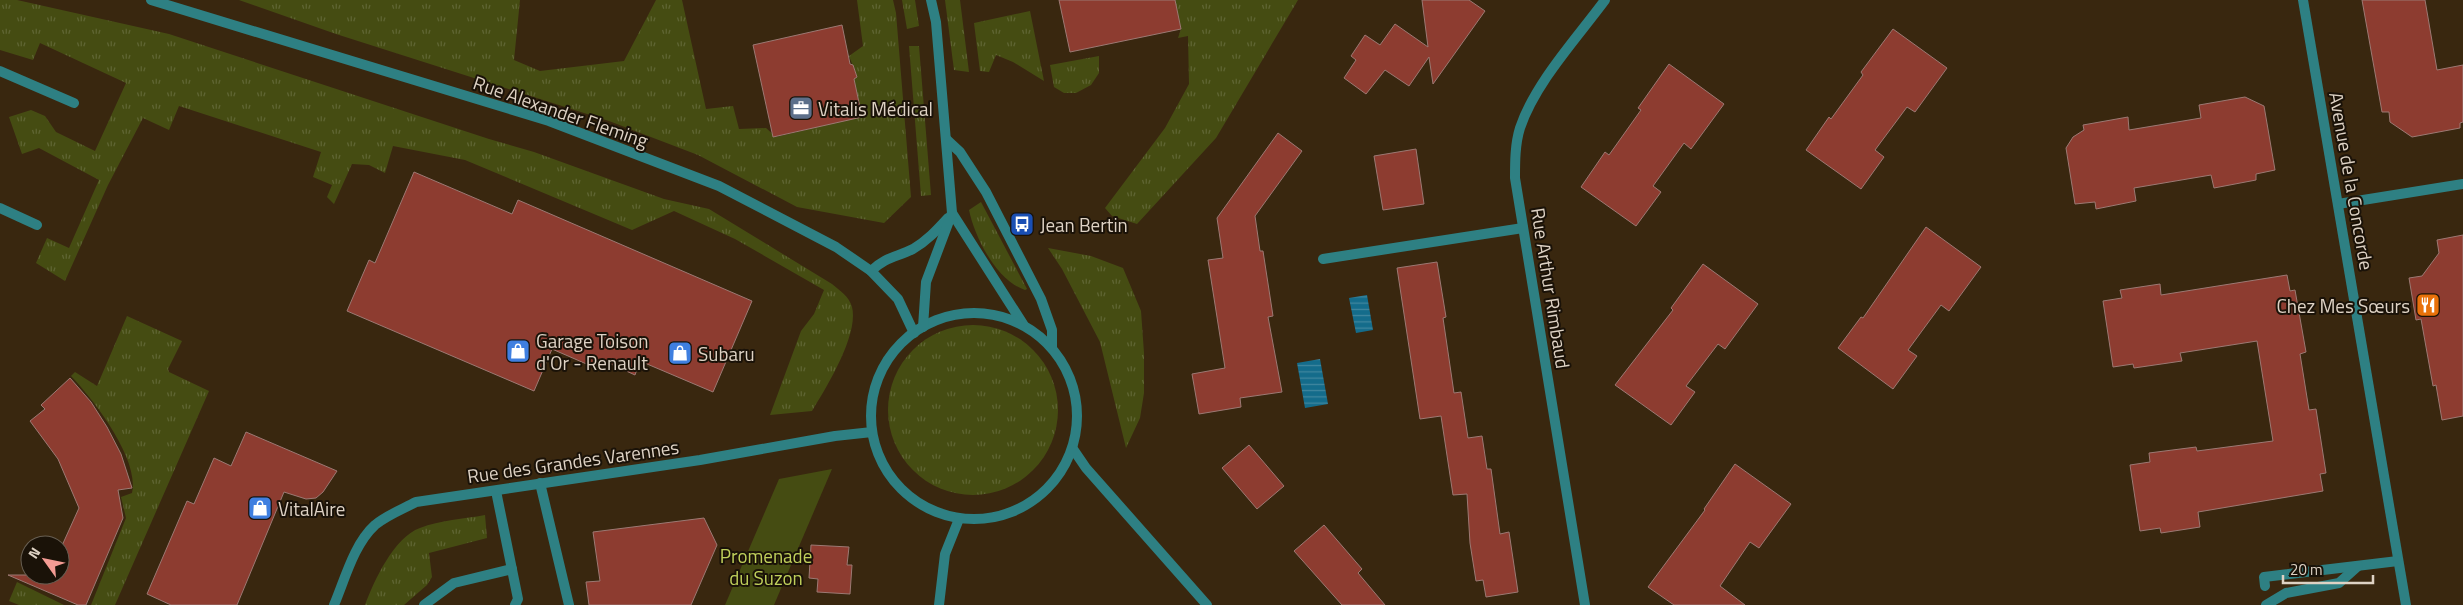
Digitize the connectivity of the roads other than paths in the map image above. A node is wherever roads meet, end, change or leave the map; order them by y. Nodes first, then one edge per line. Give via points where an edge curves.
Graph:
1 (151, 0) edge
2 (932, 0) edge
3 (1605, 0) edge
4 (2303, 0) edge
5 (0, 71) edge
6 (74, 103) dead end
7 (946, 139) junction
8 (2463, 184) edge
9 (2338, 204) junction
10 (0, 208) edge
11 (952, 213) junction
12 (37, 225) dead end
13 (1523, 228) junction
14 (1324, 259) dead end
15 (871, 271) junction
16 (1023, 324) junction
17 (923, 327) junction
18 (914, 333) junction
19 (1052, 347) junction
20 (872, 432) junction
21 (1073, 449) junction
22 (540, 483) junction
23 (496, 490) junction
24 (959, 520) junction
25 (2398, 561) junction
26 (2358, 566) junction
27 (512, 569) junction
28 (2265, 586) dead end
29 (334, 605) edge
30 (424, 605) edge
31 (515, 605) edge
32 (569, 605) edge
33 (939, 605) edge
34 (1207, 605) edge
35 (1585, 605) edge
36 (2266, 605) edge
37 (2406, 605) edge

1 - 15 street, Rue Alexander Fleming via 567,128 719,186 836,247
2 - 7 street
3 - 13 street, Rue Arthur Rimbaud via 1547,78 1519,129 1515,154
4 - 9 street, Avenue de la Concorde
5 - 6 street
7 - 11 street
7 - 19 street via 960,152 986,192 1041,299 1052,330
8 - 9 street
9 - 25 street, Avenue de la Concorde
10 - 12 street
11 - 15 street via 928,240 881,261
11 - 16 street
11 - 17 street via 926,282
13 - 14 street
13 - 35 street, Rue Arthur Rimbaud
15 - 18 street, Rue Alexander Fleming via 898,300
16 - 17 street via 982,312 950,315
16 - 19 street
17 - 18 street
18 - 20 street via 901,343 876,382 870,417
19 - 21 street via 1070,374 1078,423
20 - 22 street, Rue des Grandes Varennes
20 - 24 street via 879,459 901,490 930,510
21 - 24 street via 1050,487 1014,512 999,517
21 - 34 street via 1086,468
22 - 23 street, Rue des Grandes Varennes
22 - 32 street
23 - 27 street
23 - 29 street, Rue des Grandes Varennes via 416,502 377,524 360,544
24 - 33 street via 945,554
25 - 26 street
25 - 37 street, Avenue de la Concorde
26 - 28 street via 2264,578
26 - 36 street via 2339,583 2286,593
27 - 30 street via 454,583
27 - 31 street via 518,599

